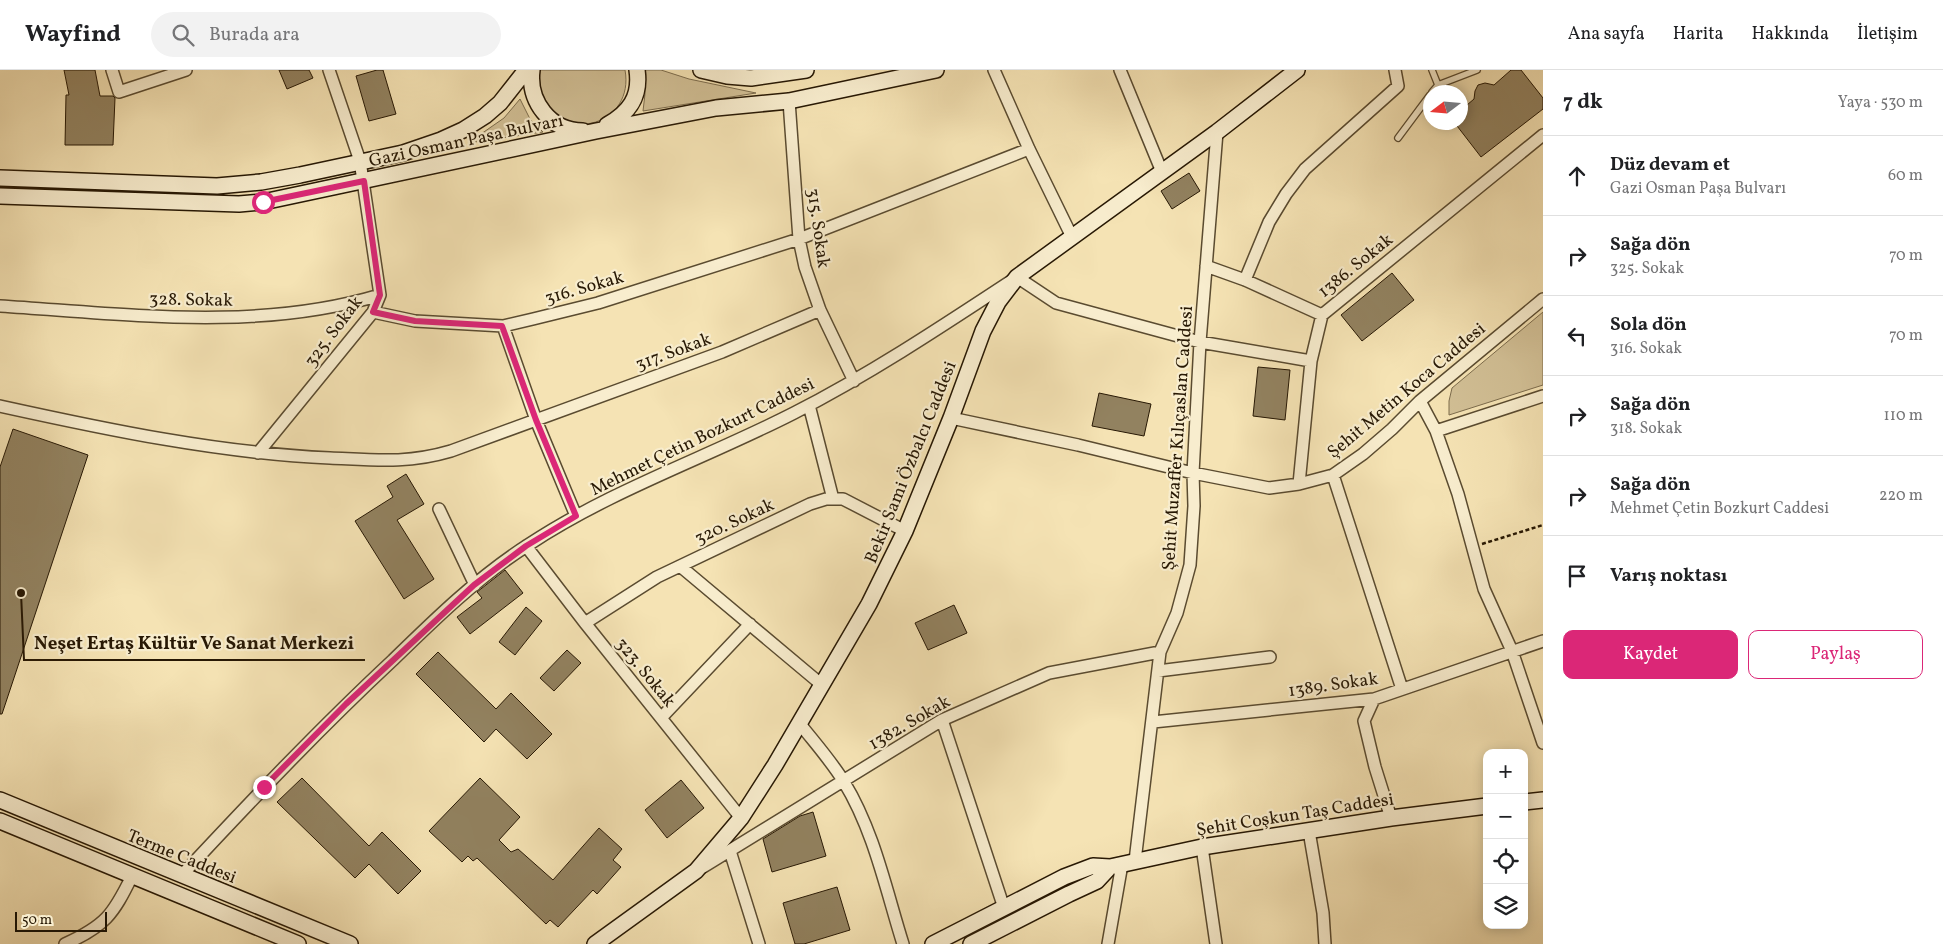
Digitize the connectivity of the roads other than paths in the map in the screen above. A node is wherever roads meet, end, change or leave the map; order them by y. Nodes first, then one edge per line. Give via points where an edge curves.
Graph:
1 (112, 70) edge
2 (186, 70) edge
3 (329, 70) edge
4 (526, 70) edge
5 (532, 70) edge
6 (637, 70) edge
7 (701, 70) edge
8 (803, 70) edge
9 (936, 70) edge
10 (994, 70) edge
11 (1120, 70) edge
12 (1297, 70) edge
13 (1395, 70) edge
14 (1432, 70) edge
15 (1477, 70) edge
16 (1438, 85) joint
17 (789, 101) junction
18 (1423, 105) edge
19 (596, 131) junction
20 (1217, 132) junction
21 (1543, 135) edge
22 (1398, 138) dead end
23 (1030, 149) junction
24 (360, 161) junction
25 (1162, 172) junction
26 (0, 178) edge
27 (364, 181) junction
28 (0, 196) edge
29 (1072, 237) junction
30 (799, 239) junction
31 (1206, 266) junction
32 (1016, 277) junction
33 (1245, 280) junction
34 (380, 295) junction
35 (1543, 299) edge
36 (0, 306) edge
37 (820, 310) junction
38 (373, 312) junction
39 (1322, 314) junction
40 (502, 326) junction
41 (1200, 342) junction
42 (1311, 361) junction
43 (854, 380) junction
44 (1543, 396) edge
45 (1420, 401) junction
46 (809, 405) junction
47 (0, 406) edge
48 (951, 418) junction
49 (536, 420) junction
50 (1436, 431) junction
51 (258, 452) junction
52 (1193, 473) junction
53 (1333, 475) junction
54 (1299, 484) junction
55 (833, 499) junction
56 (439, 509) dead end
57 (576, 516) junction
58 (906, 531) junction
59 (526, 546) junction
60 (680, 566) junction
61 (474, 585) junction
62 (585, 623) junction
63 (750, 624) junction
64 (1543, 641) edge
65 (1512, 651) junction
66 (1160, 652) junction
67 (1270, 656) dead end
68 (1158, 671) junction
69 (822, 685) junction
70 (1402, 689) junction
71 (1374, 699) junction
72 (661, 718) junction
73 (942, 720) junction
74 (1153, 722) junction
75 (800, 724) junction
76 (1543, 743) edge
77 (844, 781) junction
78 (0, 800) edge
79 (1543, 800) edge
80 (1528, 802) edge
81 (1483, 806) edge
82 (741, 818) junction
83 (1391, 818) junction
84 (0, 821) edge
85 (1309, 831) junction
86 (1202, 847) junction
87 (730, 851) junction
88 (1122, 864) junction
89 (696, 871) junction
90 (132, 876) junction
91 (181, 876) junction
92 (1004, 908) junction
93 (65, 944) edge
94 (298, 944) edge
95 (350, 944) edge
96 (595, 944) edge
97 (760, 944) edge
98 (903, 944) edge
99 (933, 944) edge
100 (971, 944) edge
101 (1108, 944) edge
102 (1216, 944) edge
103 (1325, 944) edge

1 - 2 street via 119,92
3 - 24 street, 325. Sokak
4 - 24 main road, Gazi Osman Paşa Bulvarı via 500,104 463,130 403,153
5 - 19 main road via 534,96 547,117 568,129
6 - 19 main road via 636,90 626,112
7 - 8 main road via 751,78
9 - 17 main road, Gazi Osman Paşa Bulvarı
10 - 23 street
11 - 25 street
12 - 20 main road, Bekir Sami Özbalcı Caddesi
13 - 33 street via 1398,86 1305,169 1286,194 1269,222
14 - 16 lane
15 - 16 lane
17 - 19 main road, Gazi Osman Paşa Bulvarı via 716,108
17 - 30 street, 315. Sokak
18 - 22 lane
19 - 27 main road, Gazi Osman Paşa Bulvarı
20 - 25 main road, Bekir Sami Özbalcı Caddesi
20 - 31 street, Şehit Muzaffer Kılıçaslan Caddesi
21 - 39 street, 1386. Sokak
23 - 29 street
23 - 30 street, 316. Sokak
24 - 26 main road, Gazi Osman Paşa Bulvarı via 261,182 217,186
24 - 27 street, 325. Sokak
25 - 29 main road, Bekir Sami Özbalcı Caddesi
27 - 28 main road, Gazi Osman Paşa Bulvarı via 292,197 239,204
27 - 34 street, 325. Sokak
29 - 32 main road, Bekir Sami Özbalcı Caddesi
30 - 37 street, 315. Sokak
30 - 40 street, 316. Sokak via 598,302
31 - 33 street
31 - 41 street, Şehit Muzaffer Kılıçaslan Caddesi
32 - 41 street via 1056,303
32 - 43 street, Mehmet Çetin Bozkurt Caddesi
32 - 48 main road, Bekir Sami Özbalcı Caddesi via 983,331
33 - 39 street
34 - 36 street, 328. Sokak via 325,309 262,317 150,316
34 - 38 street, 325. Sokak
35 - 45 street, Şehit Metin Koca Caddesi
37 - 43 street, 315. Sokak
37 - 49 street, 317. Sokak via 722,352
38 - 40 street, 316. Sokak via 415,321
38 - 51 street, 325. Sokak
39 - 42 street, 1386. Sokak
40 - 49 street
41 - 42 street
41 - 52 street, Şehit Muzaffer Kılıçaslan Caddesi
42 - 54 street, 1386. Sokak
43 - 46 street, Mehmet Çetin Bozkurt Caddesi
44 - 50 street
45 - 50 street
45 - 53 street, Şehit Metin Koca Caddesi via 1363,454
46 - 55 street
46 - 57 street, Mehmet Çetin Bozkurt Caddesi
47 - 51 street, 317. Sokak via 171,441
48 - 52 street, Şehit Metin Koca Caddesi
48 - 58 main road, Bekir Sami Özbalcı Caddesi
49 - 51 street, 317. Sokak via 430,458 400,462
49 - 57 street
50 - 65 street via 1458,494 1484,589
52 - 54 street, Şehit Metin Koca Caddesi via 1269,488
52 - 66 street, Şehit Muzaffer Kılıçaslan Caddesi via 1190,565 1177,612
53 - 54 street, Şehit Metin Koca Caddesi
53 - 70 street
55 - 58 street, 320. Sokak via 857,505
55 - 60 street, 320. Sokak via 810,504
56 - 61 street
57 - 59 street, Mehmet Çetin Bozkurt Caddesi
58 - 69 main road, Bekir Sami Özbalcı Caddesi
59 - 61 street, Mehmet Çetin Bozkurt Caddesi
59 - 62 street, 323. Sokak
60 - 62 street, 320. Sokak
60 - 63 street
61 - 91 street, Mehmet Çetin Bozkurt Caddesi via 346,704
62 - 72 street, 323. Sokak
63 - 69 street
63 - 72 street
64 - 65 street, 1389. Sokak
65 - 70 street, 1389. Sokak
65 - 76 street
66 - 68 street, Şehit Muzaffer Kılıçaslan Caddesi
66 - 73 street, 1382. Sokak via 1049,673
67 - 68 street
68 - 74 street, Şehit Muzaffer Kılıçaslan Caddesi
69 - 75 main road, Bekir Sami Özbalcı Caddesi
70 - 71 street, 1389. Sokak
71 - 74 street, 1389. Sokak
71 - 83 street via 1364,721
72 - 82 street, 323. Sokak
73 - 77 street, 1382. Sokak
73 - 92 street
74 - 88 street, Şehit Muzaffer Kılıçaslan Caddesi
75 - 77 street
75 - 82 main road, Bekir Sami Özbalcı Caddesi
77 - 87 street, 1382. Sokak
77 - 98 street via 871,839
78 - 91 main road, Terme Caddesi
79 - 80 main road
81 - 83 main road, Şehit Coşkun Taş Caddesi
82 - 89 main road, Bekir Sami Özbalcı Caddesi
83 - 85 main road, Şehit Coşkun Taş Caddesi
84 - 90 main road
85 - 86 main road, Şehit Coşkun Taş Caddesi
85 - 103 street
86 - 88 main road, Şehit Coşkun Taş Caddesi
86 - 102 street
87 - 89 street, 1382. Sokak
87 - 97 street
88 - 92 main road, Şehit Coşkun Taş Caddesi via 1092,866
88 - 100 main road, Şehit Coşkun Taş Caddesi via 1097,881
88 - 101 street, Şehit Muzaffer Kılıçaslan Caddesi
89 - 96 main road, Bekir Sami Özbalcı Caddesi
90 - 93 street via 118,905 105,921
90 - 94 main road
91 - 95 main road, Terme Caddesi
92 - 99 main road, Şehit Coşkun Taş Caddesi

